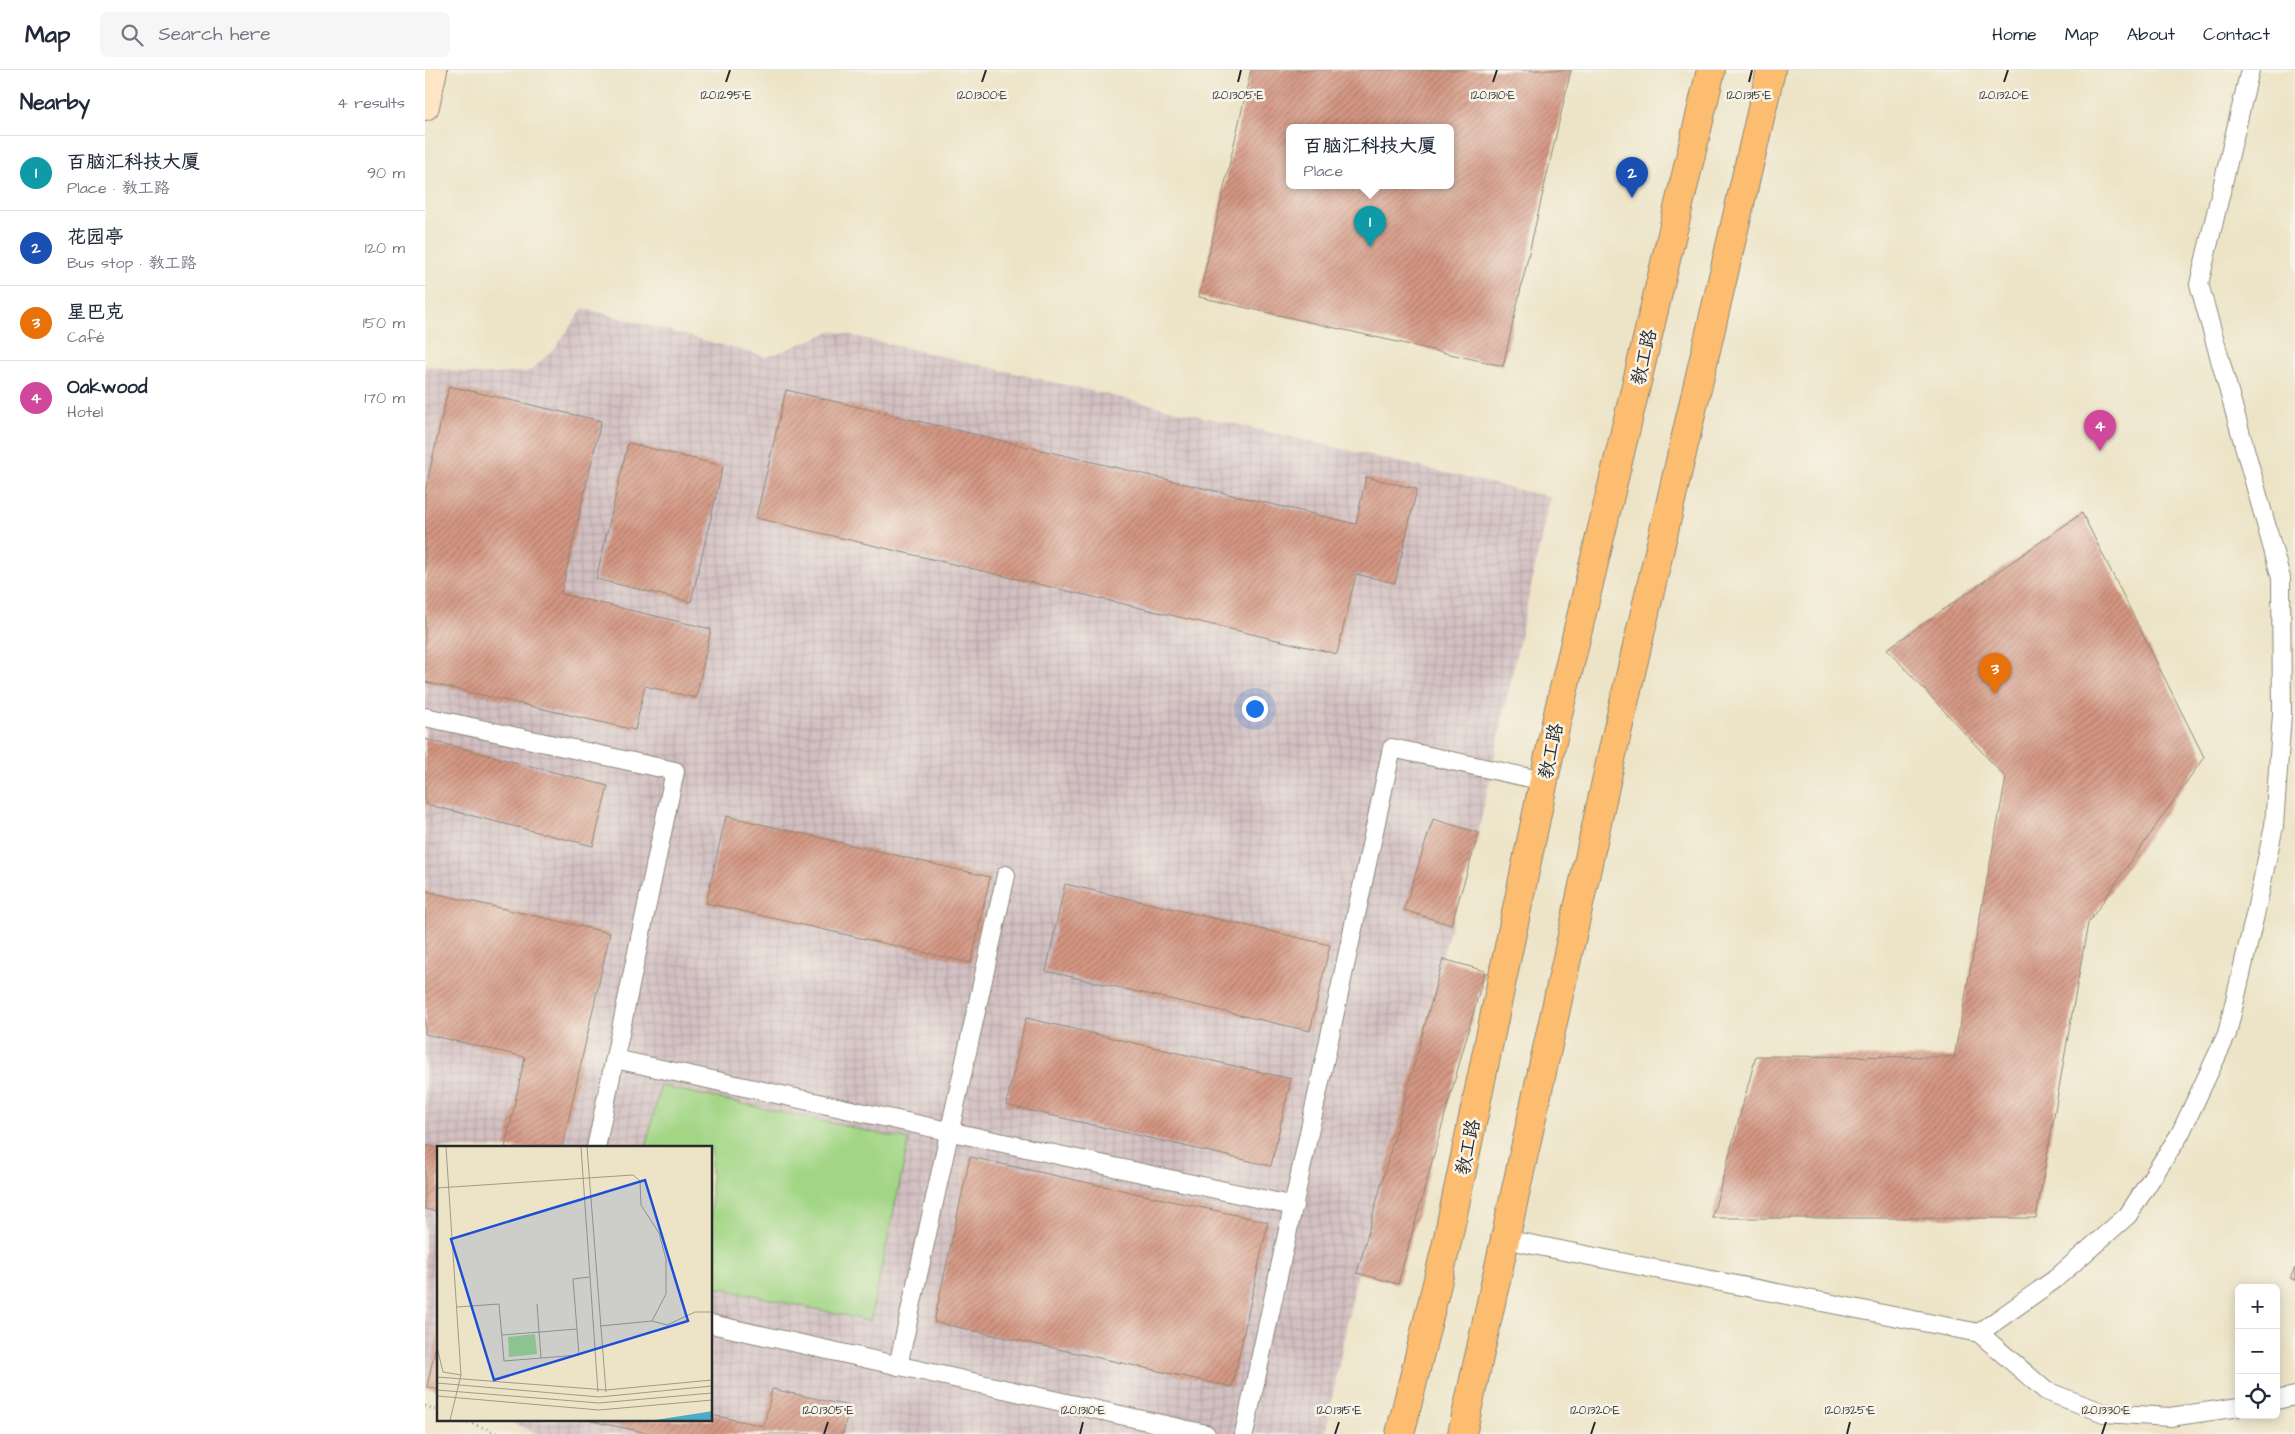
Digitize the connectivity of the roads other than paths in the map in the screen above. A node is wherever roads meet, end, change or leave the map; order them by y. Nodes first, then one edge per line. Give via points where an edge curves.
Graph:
1 (433, 70) edge
2 (1711, 70) edge
3 (1771, 70) edge
4 (2250, 70) edge
5 (425, 106) edge
6 (425, 717) edge
7 (1544, 781) junction
8 (1006, 875) dead end
9 (615, 1060) junction
10 (949, 1132) junction
11 (597, 1146) edge
12 (1294, 1206) junction
13 (1504, 1239) junction
14 (713, 1324) edge
15 (1979, 1333) junction
16 (898, 1366) junction
17 (2295, 1396) edge
18 (2280, 1399) edge
19 (2235, 1408) edge
20 (1206, 1434) edge
21 (1244, 1434) edge
22 (1400, 1434) edge
23 (1462, 1434) edge

1 - 5 street
2 - 7 main road, 教工路
3 - 13 main road
4 - 15 lane via 2199,284 2281,578 2282,714 2275,816 2259,897 2227,1034 2180,1134 2128,1215 2054,1280
6 - 9 lane via 675,772
7 - 12 lane via 1392,748
7 - 22 main road, 教工路 via 1446,1247
8 - 10 lane
9 - 10 lane
9 - 11 lane
10 - 12 lane
10 - 16 lane
12 - 21 lane
13 - 15 lane
13 - 23 main road
14 - 16 lane
15 - 19 lane via 2046,1391 2104,1413 2171,1417
16 - 20 lane
17 - 18 lane

